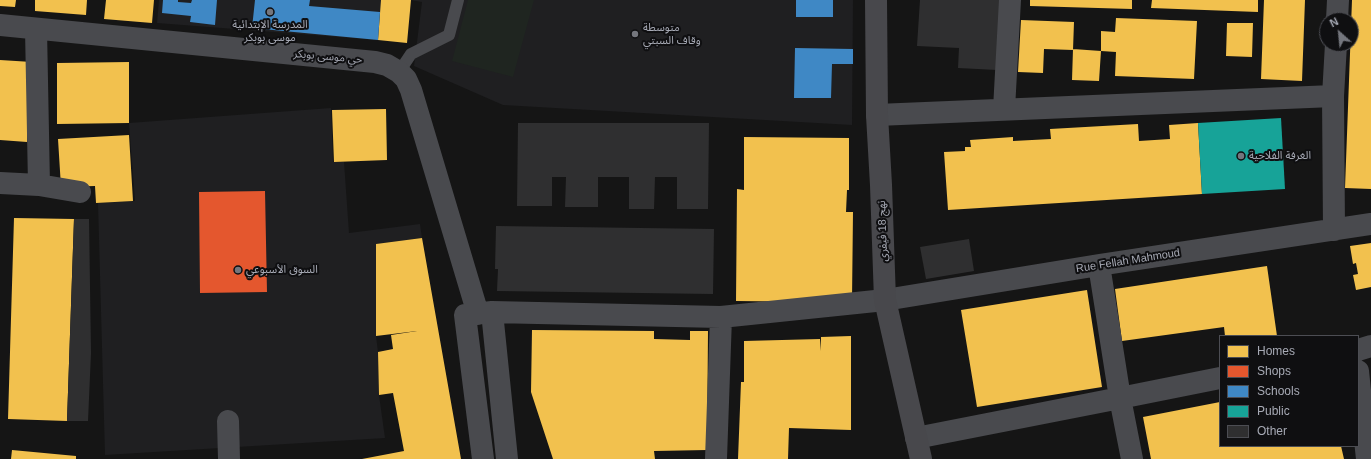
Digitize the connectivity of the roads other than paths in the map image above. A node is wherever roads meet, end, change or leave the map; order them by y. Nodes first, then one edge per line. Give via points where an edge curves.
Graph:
1 (458, 0) edge
2 (876, 0) edge
3 (1010, 0) edge
4 (1338, 0) edge
5 (1337, 12) edge
6 (0, 25) edge
7 (36, 29) junction
8 (1336, 52) edge
9 (399, 72) junction
10 (1333, 96) junction
11 (1004, 109) junction
12 (877, 115) junction
13 (0, 183) edge
14 (39, 185) junction
15 (80, 192) dead end
16 (1371, 224) edge
17 (1334, 230) junction
18 (1099, 265) junction
19 (885, 300) junction
20 (478, 313) junction
21 (721, 317) junction
22 (1371, 346) edge
23 (1359, 350) edge
24 (1219, 378) edge
25 (1359, 381) edge
26 (1120, 398) junction
27 (228, 421) dead end
28 (916, 438) junction
29 (229, 459) edge
30 (483, 459) edge
31 (507, 459) edge
32 (716, 459) edge
33 (921, 459) edge
34 (1132, 459) edge
35 (1367, 459) edge

1 - 9 lane via 449,35 411,54
2 - 12 main road, نهج 18 فيفري
3 - 11 street
4 - 5 street
6 - 7 street, حي موسى بوبكر
7 - 9 street, حي موسى بوبكر via 374,62 387,65
7 - 14 street
8 - 10 street
9 - 20 street, حي موسى بوبكر via 412,90
10 - 11 street
10 - 17 street
11 - 12 street
12 - 19 main road, نهج 18 فيفري
13 - 14 street
14 - 15 street
16 - 17 street, Rue Fellah Mahmoud
17 - 18 street, Rue Fellah Mahmoud
18 - 19 street, Rue Fellah Mahmoud
18 - 26 street
19 - 21 street, Rue Fellah Mahmoud
19 - 28 main road, نهج 18 فيفري
20 - 21 street, Rue Fellah Mahmoud
20 - 30 street
20 - 31 street
21 - 32 street
22 - 23 street
24 - 26 street
25 - 35 street
26 - 28 street
26 - 34 street
27 - 29 street
28 - 33 main road, نهج 18 فيفري

